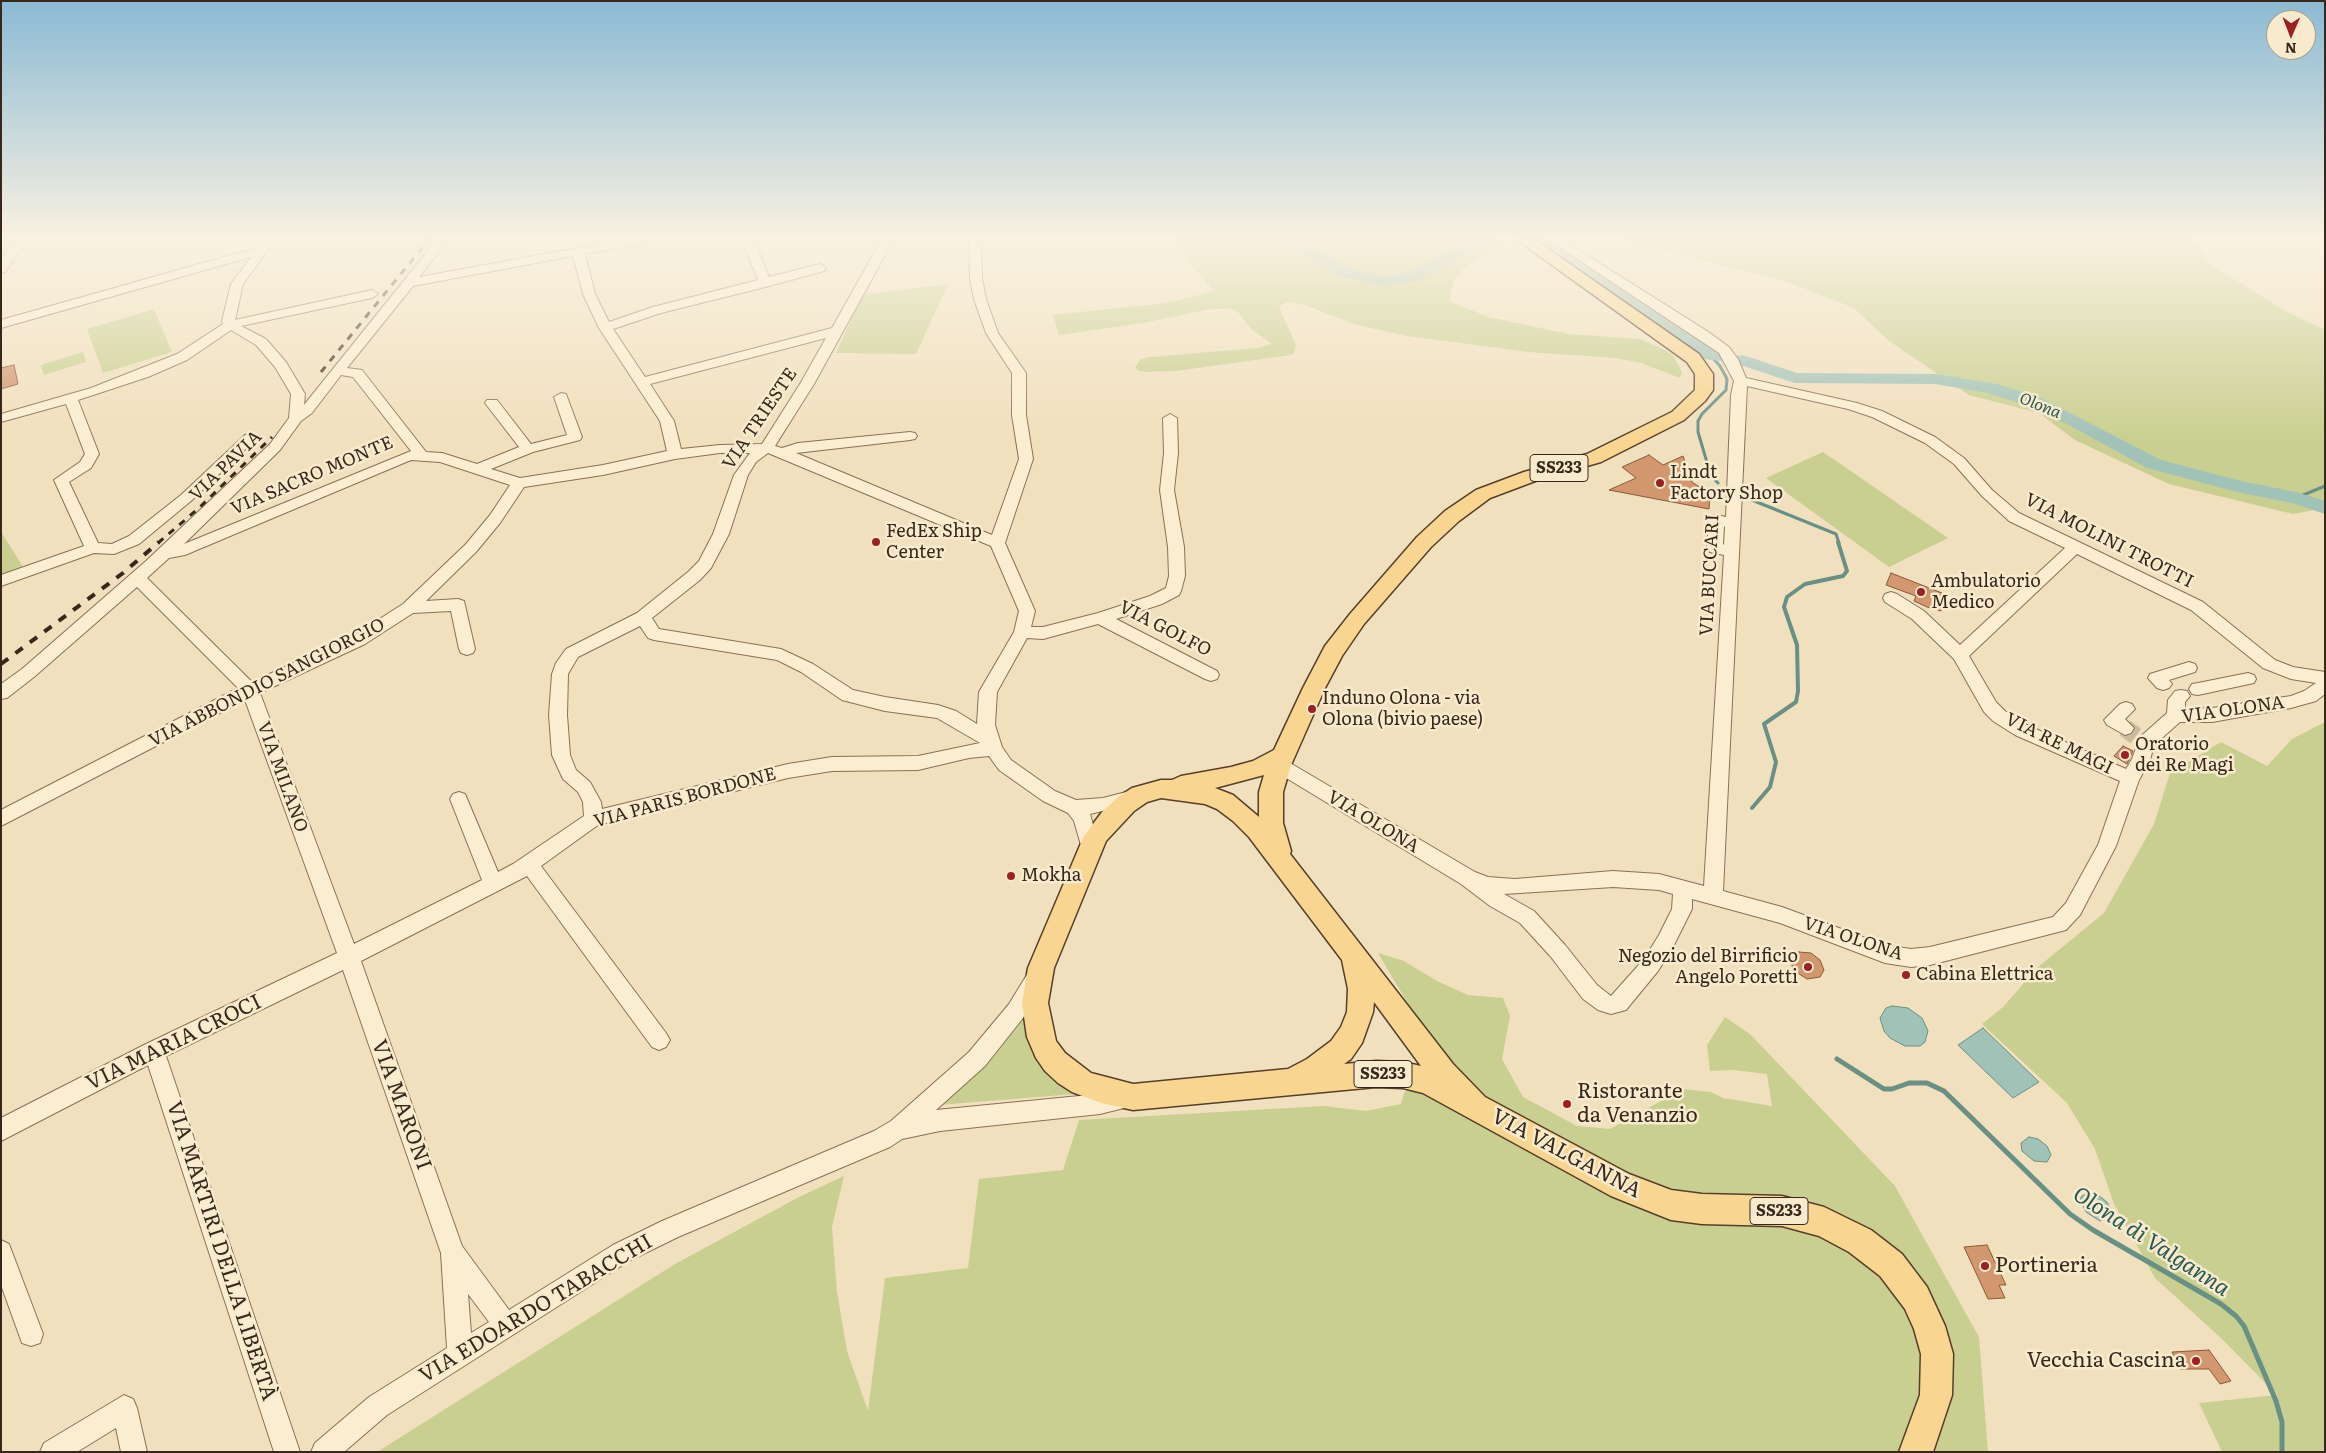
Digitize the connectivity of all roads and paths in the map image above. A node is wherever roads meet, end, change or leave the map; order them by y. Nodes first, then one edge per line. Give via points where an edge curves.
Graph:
1 (69, 305) edge
2 (232, 305) edge
3 (328, 305) edge
4 (390, 305) edge
5 (594, 305) edge
6 (678, 305) edge
7 (851, 305) edge
8 (982, 305) edge
9 (1618, 305) edge
10 (1656, 305) edge
11 (1, 324) edge
12 (605, 327) junction
13 (235, 328) junction
14 (837, 330) junction
15 (338, 371) junction
16 (642, 382) junction
17 (1741, 382) junction
18 (561, 397) dead end
19 (71, 399) junction
20 (492, 403) dead end
21 (1, 418) edge
22 (296, 418) junction
23 (1170, 418) dead end
24 (910, 436) dead end
25 (250, 438) dead end
26 (766, 448) junction
27 (528, 449) junction
28 (783, 453) junction
29 (418, 454) junction
30 (675, 454) junction
31 (476, 470) junction
32 (519, 483) junction
33 (997, 543) junction
34 (2075, 547) junction
35 (93, 548) junction
36 (165, 553) junction
37 (137, 578) junction
38 (1, 581) edge
39 (1891, 598) dead end
40 (409, 608) junction
41 (643, 617) junction
42 (1100, 618) junction
43 (1022, 632) junction
44 (467, 649) dead end
45 (1960, 655) junction
46 (2259, 673) junction
47 (1211, 676) dead end
48 (2325, 678) edge
49 (2171, 682) dead end
50 (2325, 685) edge
51 (2198, 689) dead end
52 (250, 690) junction
53 (1, 693) edge
54 (2126, 709) dead end
55 (2176, 716) junction
56 (2136, 735) junction
57 (992, 745) junction
58 (1282, 760) junction
59 (2130, 778) junction
60 (1150, 792) junction
61 (459, 799) dead end
62 (1075, 808) junction
63 (1, 819) edge
64 (593, 819) junction
65 (1090, 846) junction
66 (1282, 862) junction
67 (529, 864) junction
68 (1468, 878) junction
69 (493, 883) junction
70 (1683, 888) junction
71 (1712, 896) junction
72 (1353, 954) junction
73 (349, 957) junction
74 (1041, 968) junction
75 (659, 1040) dead end
76 (154, 1051) junction
77 (1285, 1082) junction
78 (1133, 1097) junction
79 (1474, 1105) junction
80 (899, 1129) junction
81 (1, 1130) edge
82 (1, 1252) edge
83 (453, 1253) junction
84 (506, 1326) junction
85 (31, 1334) dead end
86 (460, 1353) junction
87 (53, 1452) edge
88 (134, 1452) edge
89 (287, 1452) edge
90 (324, 1452) edge
91 (1916, 1452) edge

1 - 11 street
2 - 13 street via 228,321
3 - 13 street
4 - 15 street, VIA PAVIA
5 - 12 street
6 - 12 street
7 - 14 street, VIA TRIESTE
8 - 33 street via 992,333 1019,373 1019,415 1026,460
9 - 58 main road, SS233 via 1700,366 1704,374 1704,390 1699,397 1678,416 1594,458 1483,494 1452,516 1424,542 1333,652
10 - 17 street via 1724,350
12 - 16 street
13 - 19 street via 170,362
13 - 22 street via 261,342 280,365 298,394
14 - 16 street
14 - 26 street, VIA TRIESTE
15 - 22 street, VIA PAVIA via 307,410
15 - 29 street via 357,373
16 - 30 street via 668,421
17 - 34 street, VIA MOLINI TROTTI via 1852,406 1915,432 1953,455 2014,517
17 - 71 street, VIA BUCCARI
18 - 27 street via 575,436
19 - 21 street
19 - 35 street via 92,454 86,465 61,480
20 - 27 street
22 - 36 street, VIA PAVIA via 275,447
23 - 42 street via 1167,490 1177,576 1173,591 1156,600
24 - 28 street via 798,448
25 - 35 street via 134,540 114,549
26 - 28 street, VIA SACRO MONTE
26 - 30 street, VIA SACRO MONTE via 720,448
26 - 41 street, VIA TRIESTE via 752,459 741,475 721,534 706,564
27 - 31 street
28 - 33 street, VIA SACRO MONTE
29 - 31 street, VIA SACRO MONTE via 442,458
29 - 36 street, VIA SACRO MONTE via 387,463 180,551
30 - 32 street, VIA SACRO MONTE via 603,470
31 - 32 street, VIA SACRO MONTE
32 - 40 street, VIA ABBONDIO SANGIORGIO via 471,548
33 - 43 street via 1027,611
34 - 45 street
34 - 46 street, VIA MOLINI TROTTI via 2197,606
35 - 38 street
36 - 37 street, VIA PAVIA
37 - 52 street, VIA MILANO
37 - 53 street, VIA PAVIA
39 - 45 street, VIA RE MAGI via 1918,615
40 - 44 street via 458,605
40 - 52 street, VIA ABBONDIO SANGIORGIO via 359,640
41 - 57 street via 654,634 781,655 848,695 950,716
41 - 64 street, VIA TRIESTE via 572,653 560,674 561,756 569,774 584,788 592,802
42 - 43 street via 1043,632
42 - 47 street, VIA GOLFO
43 - 57 street via 988,692 986,725
45 - 59 street, VIA RE MAGI via 1990,707 1999,716 2021,730 2101,758
46 - 48 street, VIA MOLINI TROTTI
46 - 51 street
49 - 55 street
50 - 55 street, VIA OLONA via 2310,696 2291,702 2212,715
52 - 63 street, VIA ABBONDIO SANGIORGIO
52 - 73 street, VIA MILANO
54 - 56 street via 2113,720
55 - 56 street, VIA OLONA
56 - 59 street, VIA OLONA via 2141,760
57 - 62 street via 1005,765 1024,780
57 - 64 street, VIA PARIS BORDONE via 918,763 832,764 750,779
58 - 60 main road, SS233 via 1231,776
58 - 66 main road, SS233 via 1271,792 1271,823
58 - 68 street, VIA OLONA
59 - 71 street, VIA OLONA via 2107,846 2073,909 2059,924 1910,958 1885,954 1782,915
60 - 62 street via 1102,805
60 - 65 main road, SS233 via 1126,804
60 - 66 main road via 1188,791 1225,802 1252,824
61 - 69 street
62 - 65 street via 1083,820
64 - 67 street, VIA PARIS BORDONE
65 - 74 main road, SS233
66 - 72 main road, SS233
67 - 69 street, VIA PARIS BORDONE
67 - 75 street
68 - 70 street, VIA OLONA via 1488,885 1515,887 1635,879
68 - 70 street, VIA OLONA via 1527,917 1590,992 1611,1005 1632,989 1666,941 1682,908
69 - 73 street, VIA PARIS BORDONE
70 - 71 street, VIA OLONA
72 - 77 main road via 1361,989 1360,1012 1352,1034 1341,1050 1317,1068
72 - 79 main road, SS233 via 1443,1073
73 - 76 street, VIA MARIA CROCI
73 - 83 street, VIA MARONI
74 - 78 main road, SS233 via 1035,1003 1041,1037 1055,1062 1082,1083
74 - 80 street, VIA EDOARDO TABACCHI via 1016,1011 977,1059
76 - 81 street, VIA MARIA CROCI
76 - 89 street, VIA MARTIRI DELLA LIBERTÀ
77 - 78 main road, SS233
77 - 79 main road, SS233 via 1403,1074 1428,1081
78 - 80 street, VIA EDOARDO TABACCHI via 1100,1104 940,1120
79 - 91 main road, VIA VALGANNA / SS233 via 1620,1186 1671,1205 1782,1211 1824,1222 1860,1241 1891,1264 1916,1298 1937,1354 1936,1395
80 - 84 street, VIA EDOARDO TABACCHI via 621,1253
82 - 85 street
83 - 84 street, VIA MARONI
83 - 86 street, VIA MARONI
84 - 86 street, VIA EDOARDO TABACCHI
86 - 90 street, VIA EDOARDO TABACCHI via 378,1406
87 - 88 street via 124,1408

